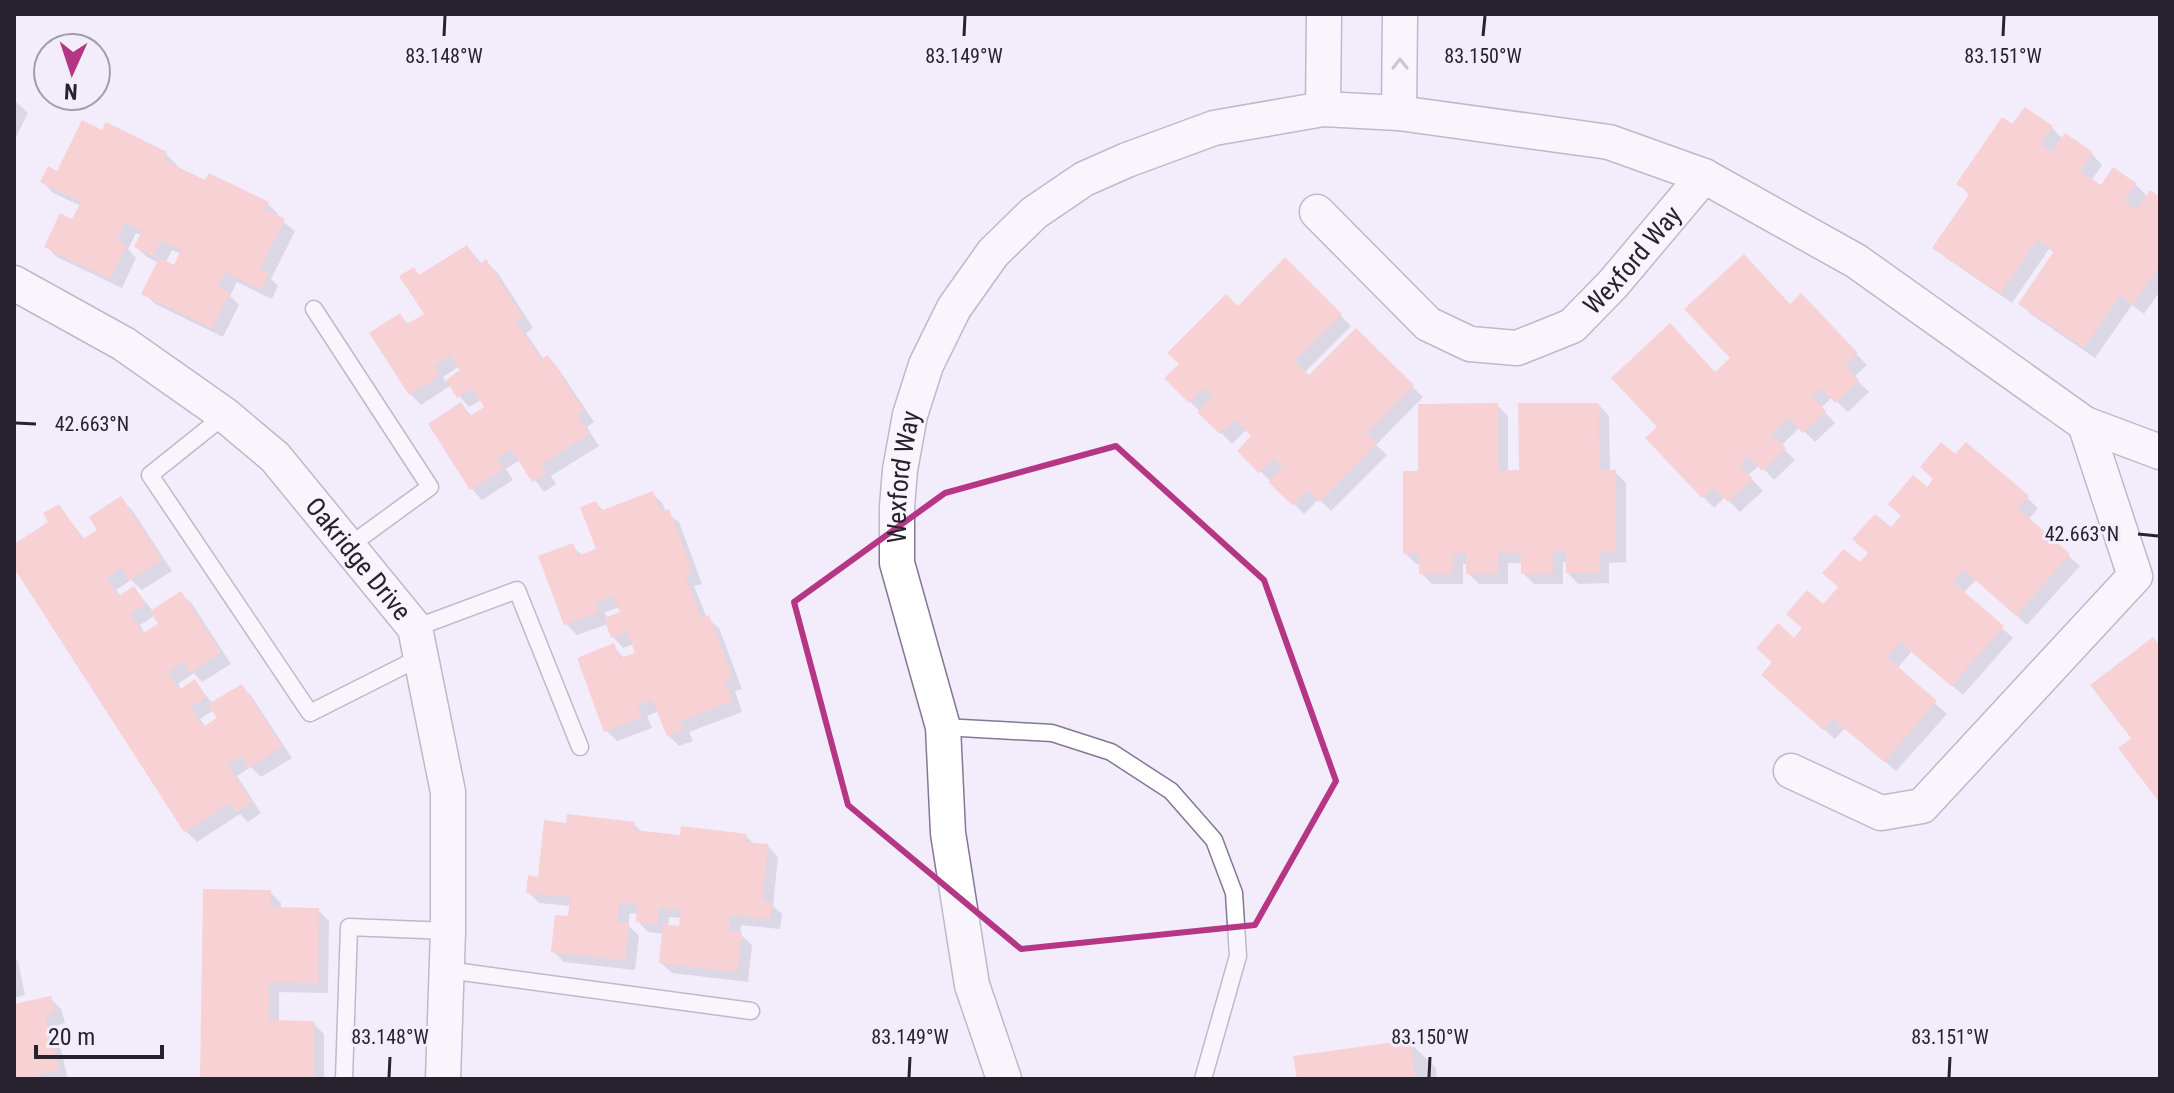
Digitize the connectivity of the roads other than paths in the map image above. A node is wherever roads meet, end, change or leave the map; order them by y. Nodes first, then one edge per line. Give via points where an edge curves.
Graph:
1 (1324, 14) edge
2 (1400, 14) edge
3 (1323, 109) junction
4 (1399, 113) junction
5 (1704, 176) junction
6 (1317, 212) dead end
7 (14, 283) edge
8 (314, 309) dead end
9 (225, 415) junction
10 (2085, 424) junction
11 (2160, 452) edge
12 (349, 546) junction
13 (2147, 570) edge
14 (418, 643) junction
15 (943, 727) junction
16 (580, 747) dead end
17 (1791, 771) dead end
18 (448, 931) junction
19 (447, 970) junction
20 (751, 1011) dead end
21 (344, 1079) edge
22 (443, 1079) edge
23 (1004, 1079) edge
24 (1203, 1079) edge

1 - 3 street
4 -> 2 street
3 - 4 street, Wexford Way
3 - 15 street, Wexford Way via 1214,128 1084,179 1034,213 993,253 954,308 926,365 910,415 897,507 897,563
4 - 5 street, Wexford Way via 1609,142
5 - 6 street, Wexford Way via 1572,326 1517,348 1470,344 1428,324
5 - 10 street, Wexford Way via 1856,261
7 - 9 street, Oakridge Drive via 124,344
8 - 12 lane via 430,487
9 - 12 street, Oakridge Drive via 275,457
9 - 14 lane via 150,475 310,713
10 - 11 street, Wexford Way
10 - 13 street
12 - 14 street, Oakridge Drive
13 - 17 street via 1922,806 1881,813
14 - 16 lane via 517,590
14 - 18 street, Oakridge Drive via 448,792
15 - 23 street, Wexford Way via 948,833 972,985
15 - 24 lane via 1052,733 1111,752 1171,791 1214,840 1234,893 1238,956
18 - 19 street, Oakridge Drive
18 - 21 lane via 349,927
19 - 20 lane
19 - 22 street, Oakridge Drive

